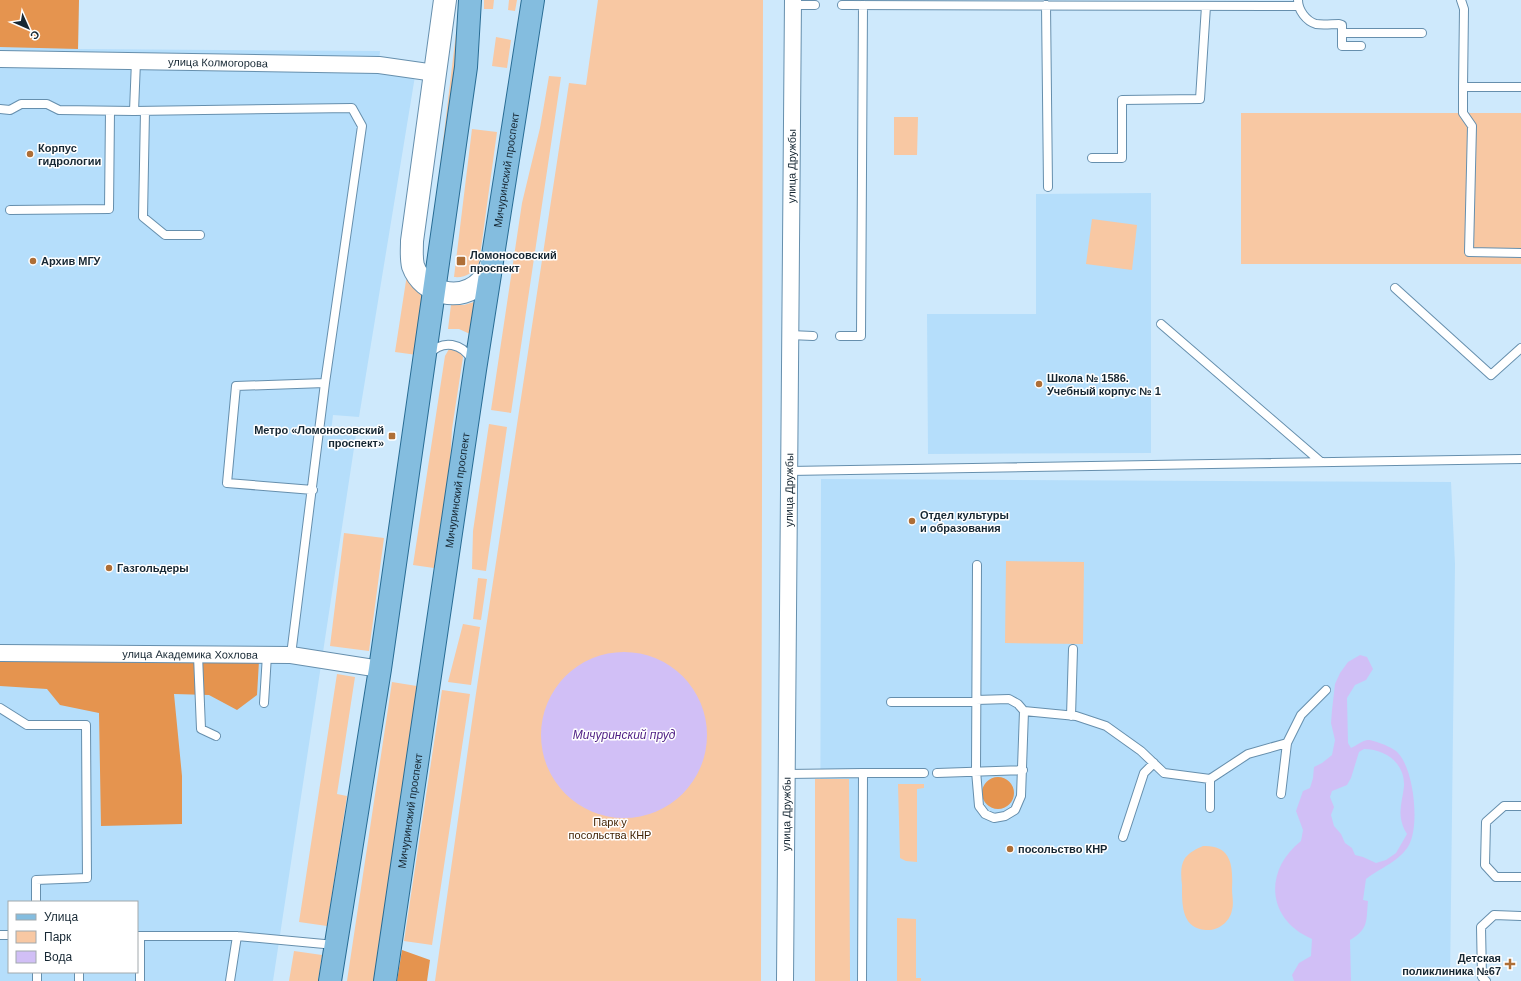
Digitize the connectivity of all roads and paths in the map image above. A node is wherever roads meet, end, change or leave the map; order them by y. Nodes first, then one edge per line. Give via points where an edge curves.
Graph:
1 (444, 0) edge
2 (470, 0) edge
3 (533, 0) edge
4 (1462, 0) edge
5 (793, 2) edge
6 (962, 3) edge
7 (1298, 3) edge
8 (815, 5) dead end
9 (842, 5) dead end
10 (863, 5) junction
11 (1046, 5) junction
12 (1206, 6) junction
13 (1342, 33) junction
14 (1422, 33) dead end
15 (1360, 46) dead end
16 (0, 59) edge
17 (136, 60) junction
18 (435, 73) junction
19 (1463, 87) junction
20 (1521, 87) edge
21 (0, 110) edge
22 (110, 111) junction
23 (134, 111) junction
24 (145, 111) junction
25 (1092, 158) dead end
26 (1048, 187) dead end
27 (10, 210) dead end
28 (200, 235) dead end
29 (1521, 254) edge
30 (491, 265) junction
31 (1395, 288) dead end
32 (435, 290) junction
33 (1161, 324) dead end
34 (790, 336) junction
35 (813, 336) dead end
36 (840, 336) dead end
37 (1521, 348) edge
38 (424, 363) junction
39 (475, 370) junction
40 (325, 383) junction
41 (1521, 459) edge
42 (1321, 462) junction
43 (789, 471) junction
44 (313, 490) junction
45 (977, 564) dead end
46 (1073, 649) dead end
47 (0, 653) edge
48 (291, 654) junction
49 (198, 655) junction
50 (267, 655) junction
51 (380, 668) junction
52 (1326, 690) dead end
53 (976, 701) junction
54 (264, 702) dead end
55 (891, 702) dead end
56 (0, 708) edge
57 (1024, 711) junction
58 (1071, 716) junction
59 (216, 736) dead end
60 (1287, 743) junction
61 (1154, 763) junction
62 (1023, 770) junction
63 (976, 771) junction
64 (863, 773) junction
65 (924, 773) dead end
66 (937, 773) dead end
67 (787, 774) junction
68 (1210, 779) junction
69 (1281, 794) dead end
70 (1521, 806) edge
71 (1210, 808) dead end
72 (1123, 837) dead end
73 (1521, 877) edge
74 (36, 901) edge
75 (1521, 916) edge
76 (139, 936) edge
77 (237, 936) junction
78 (336, 946) junction
79 (140, 981) edge
80 (230, 981) edge
81 (330, 981) edge
82 (385, 981) edge
83 (785, 981) edge
84 (862, 981) edge
85 (1486, 981) edge

1 - 18 main road
2 - 32 main road via 466,67
3 - 30 main road, Мичуринский проспект
4 - 19 lane
5 - 8 lane
5 - 34 street, улица Дружбы
6 - 10 lane
6 - 11 lane
7 - 12 lane
7 - 13 lane via 1305,16 1316,24 1341,24
9 - 10 lane
10 - 36 lane via 861,336
11 - 12 lane
11 - 26 lane
12 - 25 lane via 1200,99 1122,100 1122,158
13 - 14 lane
13 - 15 lane via 1342,46
16 - 17 street, улица Колмогорова
17 - 18 street, улица Колмогорова via 379,65
17 - 23 lane
18 - 32 main road via 411,256 417,274
19 - 20 lane
19 - 29 lane via 1463,113 1472,126 1469,252
21 - 22 lane via 10,110 21,104 47,104 59,110
22 - 23 lane
22 - 27 lane via 109,209
23 - 24 lane
24 - 28 lane via 143,217 165,236
24 - 40 lane via 352,108 362,126
30 - 32 main road via 481,282 465,292 447,294
30 - 39 main road, Мичуринский проспект
31 - 37 lane via 1491,375
32 - 38 main road
33 - 42 lane
34 - 35 lane
34 - 43 street, улица Дружбы
38 - 39 lane via 435,348 449,344 463,348 468,353
38 - 51 main road
39 - 82 main road, Мичуринский проспект
40 - 44 lane
40 - 44 lane via 236,386 227,482
41 - 42 lane
42 - 43 lane
43 - 67 street, улица Дружбы
44 - 48 lane
45 - 53 lane
46 - 58 lane
47 - 49 street, улица Академика Хохлова
48 - 50 street, улица Академика Хохлова
48 - 51 street, улица Академика Хохлова
49 - 50 street, улица Академика Хохлова
49 - 59 lane via 201,729
50 - 54 lane
51 - 78 main road
52 - 60 lane via 1301,715
53 - 55 lane
53 - 57 lane via 1009,699
53 - 63 lane
56 - 74 lane via 27,725 86,725 87,878 36,880
57 - 58 lane
57 - 62 lane
58 - 61 lane via 1106,726
60 - 68 lane via 1248,754
60 - 69 lane
61 - 68 lane via 1164,774
61 - 72 lane via 1144,773
62 - 63 lane
62 - 63 lane via 1021,796 1014,810 1005,816 994,818 985,814 979,806
63 - 66 lane
64 - 65 lane
64 - 67 lane
64 - 84 lane
67 - 83 street, улица Дружбы
68 - 71 lane
70 - 73 lane via 1504,806 1486,822 1485,865 1496,877
75 - 85 lane via 1494,915 1481,927 1482,977
76 - 77 lane
76 - 79 lane
77 - 78 lane
77 - 80 lane
78 - 81 main road

